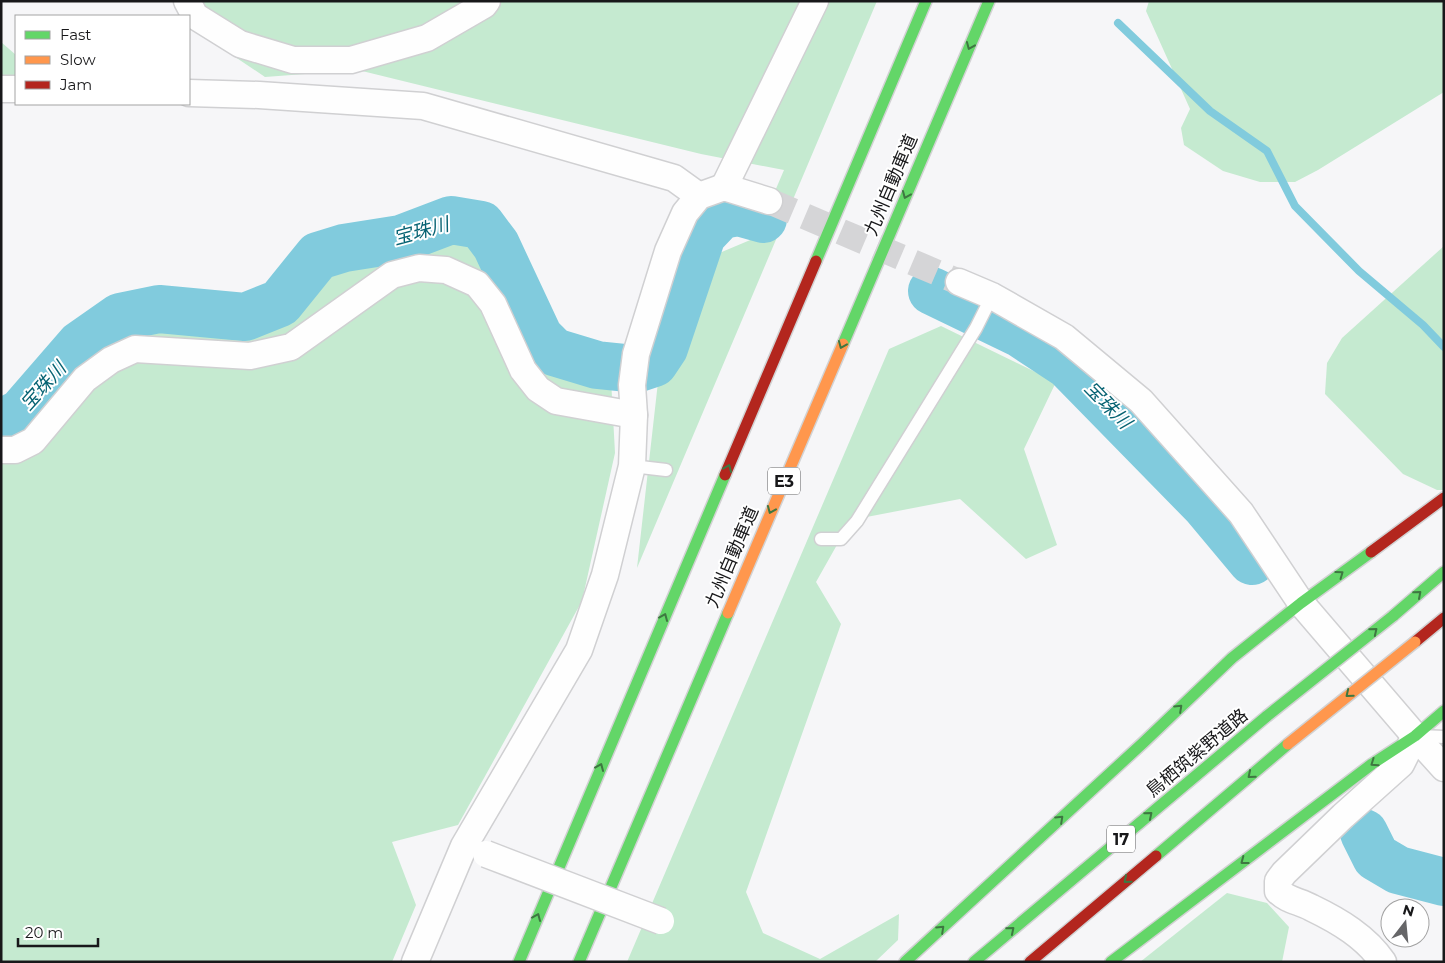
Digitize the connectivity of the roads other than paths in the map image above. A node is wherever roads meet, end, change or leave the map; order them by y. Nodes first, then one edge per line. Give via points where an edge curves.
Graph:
1 (187, 1) edge
2 (488, 1) edge
3 (815, 1) edge
4 (926, 1) edge
5 (989, 1) edge
6 (1, 89) edge
7 (15, 89) edge
8 (190, 93) edge
9 (724, 187) junction
10 (699, 196) junction
11 (769, 201) tunnel mouth
12 (959, 282) tunnel mouth
13 (990, 300) junction
14 (634, 415) junction
15 (1, 450) edge
16 (632, 466) junction
17 (666, 470) dead end
18 (1444, 498) edge
19 (821, 539) dead end
20 (1444, 572) edge
21 (1301, 602) junction
22 (1444, 618) edge
23 (1444, 711) edge
24 (1415, 736) junction
25 (1444, 737) edge
26 (1444, 768) edge
27 (475, 850) junction
28 (661, 921) dead end
29 (415, 962) edge
30 (518, 962) edge
31 (579, 962) edge
32 (905, 962) edge
33 (974, 962) edge
34 (1030, 962) edge
35 (1111, 962) edge
36 (1382, 962) edge

1 - 2 street via 195,16 240,44 293,60 352,60 427,38
3 - 9 street
30 -> 4 main road
5 -> 31 main road, 九州自動車道 / E3
6 - 7 street
8 - 10 street via 423,106 674,178
9 - 10 street
9 - 11 street
10 - 14 street via 685,213 668,251 636,354 632,386
12 - 13 street
13 - 19 lane via 857,521 841,539
13 - 21 street via 1064,337 1141,402 1241,513
14 - 15 street via 556,401 538,389 523,370 493,304 477,284 446,270 419,268 392,275 291,347 250,356 135,350 111,360 85,379 33,441 15,450
14 - 16 street
16 - 17 lane
16 - 27 street via 605,575 579,650
21 -> 18 main road
33 -> 20 main road, 鳥栖筑紫野道路 / 17, bridge
21 - 24 street
32 -> 21 main road via 1232,658
22 -> 34 main road, 17, bridge via 1288,744
23 - 24 main road
24 - 25 lane
24 - 26 street
24 -> 35 main road via 1372,764
24 - 36 street via 1401,764 1278,881 1278,891 1285,898 1311,907 1367,941
27 - 28 street, bridge
27 - 29 street

